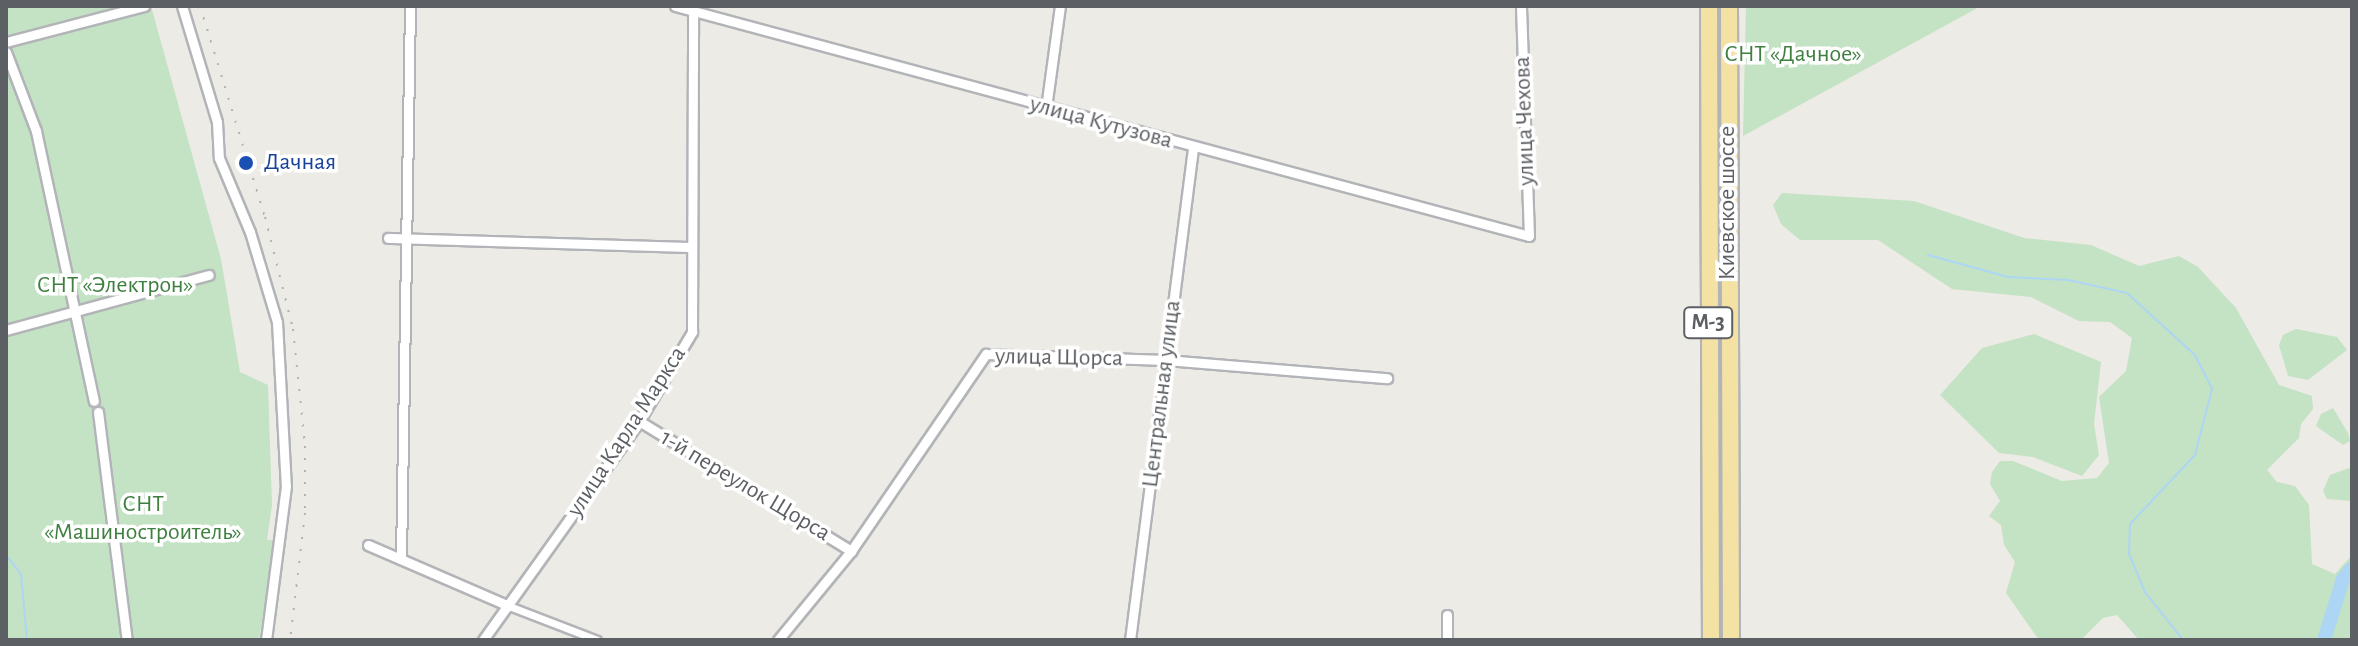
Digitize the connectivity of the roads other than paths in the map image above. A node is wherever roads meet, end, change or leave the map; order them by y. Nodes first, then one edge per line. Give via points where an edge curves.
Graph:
1 (144, 6) edge
2 (182, 6) edge
3 (410, 6) edge
4 (675, 6) edge
5 (1060, 6) edge
6 (1521, 6) edge
7 (1709, 6) edge
8 (1729, 6) edge
9 (693, 8) edge
10 (6, 42) edge
11 (6, 52) edge
12 (1046, 108) junction
13 (1193, 147) junction
14 (1529, 236) joint
15 (388, 238) dead end
16 (409, 240) junction
17 (692, 247) junction
18 (209, 275) dead end
19 (75, 314) junction
20 (6, 330) edge
21 (1166, 360) junction
22 (1387, 378) dead end
23 (639, 421) junction
24 (368, 545) dead end
25 (851, 551) junction
26 (401, 559) junction
27 (509, 606) junction
28 (1447, 615) dead end
29 (127, 640) edge
30 (266, 640) edge
31 (483, 640) edge
32 (597, 640) edge
33 (778, 640) edge
34 (1130, 640) edge
35 (1447, 640) edge
36 (1711, 640) edge
37 (1731, 640) edge

1 - 10 street
2 - 30 street via 217,122 219,158 250,232 277,322 286,486
3 - 16 street
4 - 9 street, улица Кутузова
5 - 12 street
6 - 14 street, улица Чехова
7 - 36 highway, Киевское шоссе / М-3
8 - 37 highway, Киевское шоссе / М-3
9 - 12 street, улица Кутузова
9 - 17 street, улица Карла Маркса
11 - 19 street via 36,131
12 - 13 street, улица Кутузова
13 - 14 street, улица Кутузова
13 - 21 street, Центральная улица
15 - 16 street
16 - 17 street
16 - 26 street
17 - 23 street, улица Карла Маркса via 692,332
18 - 19 street
19 - 20 street
19 - 29 street via 96,407
21 - 22 street, улица Щорса
21 - 25 street, улица Щорса via 986,354
21 - 34 street, Центральная улица
23 - 25 street, 1-й переулок Щорса
23 - 27 street, улица Карла Маркса
24 - 26 street
25 - 33 street, улица Щорса
26 - 27 street
27 - 31 street, улица Карла Маркса
27 - 32 street
28 - 35 street

